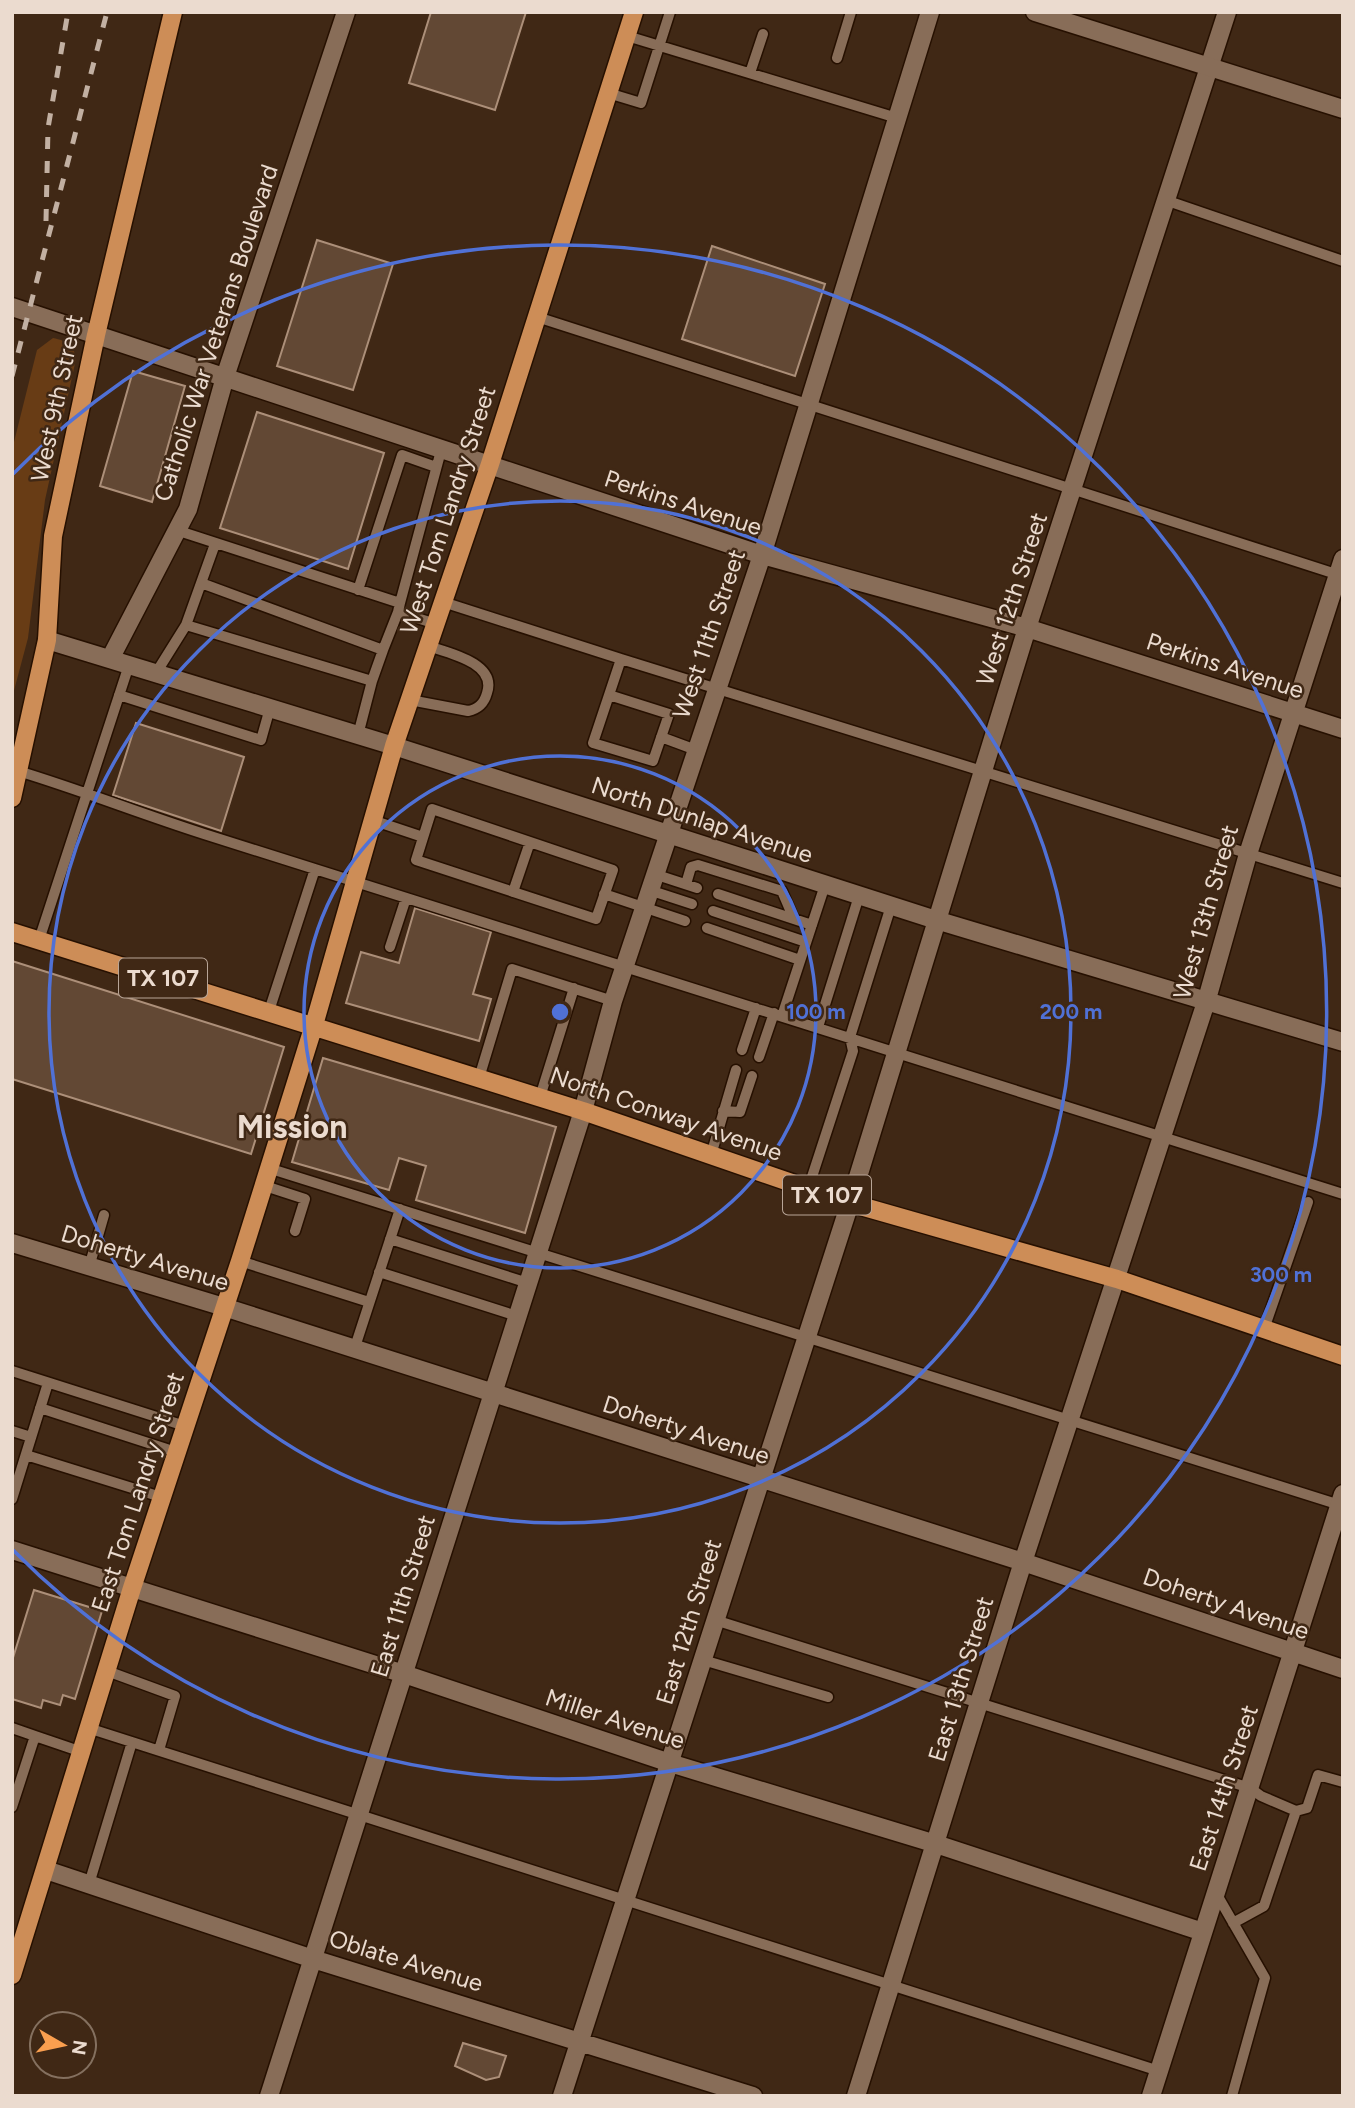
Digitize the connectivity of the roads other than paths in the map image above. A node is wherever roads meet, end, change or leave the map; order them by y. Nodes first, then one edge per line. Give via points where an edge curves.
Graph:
1 (173, 12) edge
2 (346, 12) edge
3 (670, 12) edge
4 (851, 12) edge
5 (930, 12) edge
6 (1035, 12) edge
7 (1227, 12) edge
8 (632, 13) edge
9 (764, 34) dead end
10 (627, 36) junction
11 (659, 45) junction
12 (837, 58) dead end
13 (1211, 68) junction
14 (750, 73) junction
15 (608, 93) junction
16 (1343, 109) edge
17 (897, 118) junction
18 (1168, 201) junction
19 (1343, 261) edge
20 (12, 307) edge
21 (537, 317) junction
22 (96, 335) junction
23 (225, 377) junction
24 (809, 403) junction
25 (442, 447) junction
26 (490, 464) junction
27 (436, 467) junction
28 (1074, 488) junction
29 (179, 531) junction
30 (215, 544) junction
31 (762, 555) junction
32 (1341, 570) edge
33 (201, 583) junction
34 (358, 590) junction
35 (443, 602) junction
36 (399, 608) junction
37 (436, 624) junction
38 (186, 625) junction
39 (1027, 628) junction
40 (47, 640) junction
41 (429, 646) junction
42 (383, 650) junction
43 (110, 659) junction
44 (621, 659) junction
45 (129, 665) junction
46 (156, 673) junction
47 (372, 681) junction
48 (718, 687) junction
49 (119, 695) junction
50 (609, 695) junction
51 (411, 700) junction
52 (270, 708) junction
53 (1294, 713) junction
54 (1343, 729) edge
55 (358, 735) junction
56 (661, 737) junction
57 (394, 746) junction
58 (696, 750) junction
59 (983, 770) junction
60 (18, 771) junction
61 (88, 792) junction
62 (12, 798) edge
63 (372, 820) junction
64 (667, 835) junction
65 (423, 837) junction
66 (530, 842) junction
67 (1248, 855) junction
68 (315, 869) junction
69 (353, 881) junction
70 (652, 882) junction
71 (1343, 883) edge
72 (686, 884) junction
73 (825, 885) junction
74 (697, 888) dead end
75 (513, 892) junction
76 (604, 894) junction
77 (718, 894) dead end
78 (859, 896) junction
79 (406, 898) junction
80 (692, 904) dead end
81 (891, 906) junction
82 (643, 907) junction
83 (713, 911) dead end
84 (794, 919) junction
85 (936, 920) junction
86 (685, 921) dead end
87 (812, 925) junction
88 (707, 928) dead end
89 (12, 932) edge
90 (39, 940) junction
91 (806, 942) junction
92 (390, 947) dead end
93 (800, 960) junction
94 (624, 967) junction
95 (574, 988) junction
96 (1207, 999) junction
97 (613, 1000) junction
98 (756, 1008) junction
99 (269, 1011) junction
100 (778, 1014) junction
101 (314, 1025) junction
102 (818, 1027) junction
103 (850, 1037) junction
104 (1343, 1042) edge
105 (742, 1051) dead end
106 (896, 1051) junction
107 (759, 1057) dead end
108 (736, 1070) dead end
109 (752, 1076) dead end
110 (479, 1077) junction
111 (540, 1097) junction
112 (583, 1111) junction
113 (723, 1111) junction
114 (1160, 1136) junction
115 (711, 1155) junction
116 (268, 1168) junction
117 (262, 1185) junction
118 (808, 1189) junction
119 (1343, 1195) edge
120 (1307, 1202) dead end
121 (850, 1203) junction
122 (400, 1209) junction
123 (104, 1215) dead end
124 (295, 1231) dead end
125 (390, 1239) junction
126 (12, 1243) edge
127 (537, 1250) junction
128 (240, 1261) junction
129 (89, 1267) junction
130 (379, 1272) junction
131 (1117, 1279) junction
132 (528, 1283) junction
133 (369, 1302) junction
134 (224, 1307) junction
135 (517, 1316) junction
136 (1264, 1329) junction
137 (806, 1338) junction
138 (354, 1350) junction
139 (1343, 1356) edge
140 (12, 1371) edge
141 (48, 1383) junction
142 (492, 1394) junction
143 (40, 1408) junction
144 (1069, 1422) junction
145 (185, 1426) junction
146 (12, 1431) edge
147 (31, 1437) junction
148 (176, 1452) junction
149 (26, 1454) junction
150 (759, 1480) junction
151 (161, 1497) junction
152 (12, 1499) edge
153 (1342, 1502) edge
154 (12, 1550) edge
155 (1023, 1562) junction
156 (132, 1588) junction
157 (715, 1620) junction
158 (1293, 1653) junction
159 (703, 1660) junction
160 (1343, 1669) edge
161 (107, 1671) junction
162 (404, 1674) junction
163 (828, 1697) dead end
164 (979, 1704) junction
165 (12, 1728) edge
166 (88, 1728) junction
167 (35, 1736) junction
168 (132, 1742) junction
169 (159, 1750) junction
170 (82, 1752) junction
171 (670, 1763) junction
172 (1343, 1782) edge
173 (1250, 1787) junction
174 (12, 1807) edge
175 (1296, 1811) junction
176 (358, 1816) junction
177 (936, 1844) junction
178 (46, 1870) junction
179 (89, 1884) junction
180 (1216, 1892) junction
181 (626, 1900) junction
182 (1233, 1923) junction
183 (1203, 1932) junction
184 (313, 1959) junction
185 (12, 1975) edge
186 (891, 1985) junction
187 (580, 2040) junction
188 (1158, 2071) junction
189 (269, 2096) edge
190 (562, 2096) edge
191 (753, 2096) edge
192 (856, 2096) edge
193 (1150, 2096) edge
194 (1232, 2096) edge

1 - 22 main road, West 9th Street
2 - 23 street, Catholic War Veterans Boulevard
3 - 11 lane
4 - 12 lane
5 - 17 street, West 11th Street
6 - 13 street
7 - 13 street, West 12th Street
8 - 10 main road, West Tom Landry Street
9 - 14 lane
10 - 11 lane
10 - 15 main road, West Tom Landry Street
11 - 14 lane
11 - 15 lane via 641,103
13 - 16 street
13 - 18 street, West 12th Street
14 - 17 lane
15 - 21 main road, West Tom Landry Street
17 - 24 street, West 11th Street
18 - 19 lane
18 - 28 street, West 12th Street
20 - 22 street, Perkins Avenue
21 - 24 lane
21 - 26 main road, West Tom Landry Street
22 - 23 street, Perkins Avenue
22 - 40 main road, West 9th Street via 52,536
23 - 25 street, Perkins Avenue
23 - 29 street, Catholic War Veterans Boulevard
24 - 28 lane
24 - 31 street, West 11th Street
25 - 26 street, Perkins Avenue
25 - 27 lane
26 - 31 street, Perkins Avenue
26 - 35 main road, West Tom Landry Street
27 - 34 lane via 402,455
27 - 36 lane
28 - 32 lane
28 - 39 street, West 12th Street
29 - 30 lane
29 - 43 street, Catholic War Veterans Boulevard
30 - 33 lane
30 - 34 lane
31 - 39 street, Perkins Avenue
31 - 48 street, West 11th Street
32 - 53 street, West 13th Street
33 - 38 lane
33 - 42 lane
34 - 36 lane
35 - 37 main road, West Tom Landry Street
35 - 44 lane
36 - 37 lane
36 - 42 lane
37 - 41 main road, West Tom Landry Street
38 - 46 lane
38 - 47 lane
39 - 53 street, Perkins Avenue
39 - 59 street, West 12th Street
40 - 43 street, North Dunlap Avenue
40 - 60 main road, West 9th Street
41 - 51 main road, West Tom Landry Street
41 - 51 lane via 479,667 487,680 486,696 477,709 468,711
42 - 47 lane
43 - 45 street, North Dunlap Avenue
44 - 48 lane
44 - 50 lane
45 - 46 street, North Dunlap Avenue
45 - 49 lane
46 - 52 street, North Dunlap Avenue
47 - 55 lane
48 - 58 street, West 11th Street
48 - 59 lane
49 - 52 lane via 261,740
49 - 61 lane
50 - 56 lane via 669,714
50 - 56 lane via 593,743 653,761
51 - 57 main road, West Tom Landry Street
52 - 55 street, North Dunlap Avenue
53 - 54 street, Perkins Avenue
53 - 67 street, West 13th Street
55 - 57 street, North Dunlap Avenue
56 - 58 lane
57 - 63 main road, West Tom Landry Street
57 - 64 street, North Dunlap Avenue
58 - 64 street, West 11th Street
59 - 67 lane
59 - 85 street, West 12th Street
60 - 61 lane
60 - 62 main road, West 9th Street
61 - 68 lane via 127,809
61 - 90 lane
63 - 65 lane
63 - 69 main road, West Tom Landry Street
64 - 70 street, West 11th Street
64 - 73 street, North Dunlap Avenue
65 - 66 lane via 432,809
65 - 75 lane via 415,860
66 - 75 lane
66 - 76 lane via 613,870
67 - 71 lane
67 - 96 street, West 13th Street
68 - 69 lane
68 - 99 lane
69 - 79 lane
69 - 101 main road, West Tom Landry Street
70 - 72 lane
70 - 80 lane
70 - 82 street, West 11th Street
72 - 74 lane
72 - 84 lane via 691,867 698,865 782,891
73 - 78 street, North Dunlap Avenue
73 - 87 lane
75 - 76 lane via 596,919
76 - 82 lane
77 - 84 lane
78 - 81 street, North Dunlap Avenue
78 - 102 lane
79 - 92 lane
79 - 94 lane
81 - 85 street, North Dunlap Avenue
81 - 103 lane
82 - 86 lane
82 - 94 street, West 11th Street
83 - 91 lane
84 - 87 lane
85 - 96 street, North Dunlap Avenue
85 - 106 street, West 12th Street
87 - 91 lane
88 - 93 lane
89 - 90 main road, North Conway Avenue / TX 107
90 - 99 main road, North Conway Avenue / TX 107
91 - 93 lane
93 - 100 lane
94 - 97 street, West 11th Street
94 - 98 lane
95 - 97 lane
95 - 110 lane via 512,969
95 - 111 lane
96 - 104 street, North Dunlap Avenue
96 - 114 street, West 13th Street
97 - 112 street, West 11th Street
98 - 100 lane
98 - 105 lane
99 - 101 main road, North Conway Avenue / TX 107
100 - 102 lane
100 - 107 lane
101 - 110 main road, North Conway Avenue / TX 107
101 - 116 main road, East Tom Landry Street
102 - 103 lane
103 - 106 lane
103 - 118 lane via 853,1051
106 - 114 lane
106 - 121 street, West 12th Street
108 - 113 lane
109 - 113 lane via 740,1112
110 - 111 main road, North Conway Avenue / TX 107
111 - 112 main road, North Conway Avenue / TX 107
112 - 115 main road, North Conway Avenue / TX 107
112 - 127 street, East 11th Street
113 - 115 lane
114 - 119 lane
114 - 131 street, West 13th Street
115 - 118 main road, North Conway Avenue / TX 107
116 - 117 main road, East Tom Landry Street
116 - 122 lane
117 - 124 lane via 306,1199
117 - 128 main road, East Tom Landry Street
118 - 121 main road, North Conway Avenue / TX 107
120 - 136 lane
121 - 131 main road, North Conway Avenue / TX 107
121 - 137 street, East 12th Street
122 - 125 lane
122 - 127 lane
123 - 129 lane
125 - 130 lane
125 - 132 lane
126 - 129 street, Doherty Avenue
127 - 132 street, East 11th Street
127 - 137 lane
128 - 133 lane
128 - 134 main road, East Tom Landry Street
129 - 134 street, Doherty Avenue
130 - 133 lane
130 - 135 lane
131 - 136 main road, North Conway Avenue / TX 107
131 - 144 street, East 13th Street
132 - 135 street, East 11th Street
133 - 138 lane
134 - 138 street, Doherty Avenue
134 - 145 main road, East Tom Landry Street
135 - 142 street, East 11th Street
136 - 139 main road, North Conway Avenue / TX 107
137 - 144 lane
137 - 150 street, East 12th Street
138 - 142 street, Doherty Avenue
140 - 141 lane
141 - 143 lane
141 - 145 lane
142 - 150 street, Doherty Avenue
142 - 162 street, East 11th Street
143 - 147 lane
143 - 148 lane
144 - 153 lane
144 - 155 street, East 13th Street
145 - 148 main road, East Tom Landry Street
146 - 147 lane
147 - 149 lane
148 - 151 main road, East Tom Landry Street
149 - 151 lane
149 - 152 lane
150 - 155 street, Doherty Avenue
150 - 157 street, East 12th Street
151 - 156 main road, East Tom Landry Street
153 - 158 street, East 14th Street
154 - 156 street, Miller Avenue
155 - 158 street, Doherty Avenue
155 - 164 street, East 13th Street
156 - 161 main road, East Tom Landry Street
156 - 162 street, Miller Avenue
157 - 159 street, East 12th Street
157 - 164 lane
158 - 160 street, Doherty Avenue
158 - 173 street, East 14th Street
159 - 163 lane
159 - 171 street, East 12th Street
161 - 166 main road, East Tom Landry Street
161 - 169 lane via 175,1696
162 - 171 street, Miller Avenue
162 - 176 street, East 11th Street
164 - 173 lane
164 - 177 street, East 13th Street
165 - 167 lane
166 - 168 lane
166 - 170 main road, East Tom Landry Street
167 - 170 lane
167 - 174 lane
168 - 169 lane
168 - 179 lane
169 - 176 lane
170 - 178 main road, East Tom Landry Street
171 - 177 street, Miller Avenue
171 - 181 street, East 12th Street
172 - 175 lane via 1318,1774 1307,1808
173 - 175 lane
173 - 180 street, East 14th Street
175 - 182 lane via 1264,1906
176 - 181 lane
176 - 184 street, East 11th Street
177 - 183 street, Miller Avenue
177 - 186 street, East 13th Street
178 - 179 street, Oblate Avenue
178 - 185 main road, East Tom Landry Street
179 - 184 street, Oblate Avenue
180 - 182 lane
180 - 183 street, East 14th Street
181 - 186 lane
181 - 187 street, East 12th Street
182 - 194 lane via 1265,1978 1265,1986
183 - 188 street, East 14th Street
184 - 187 street, Oblate Avenue
184 - 189 street, East 11th Street
186 - 188 lane
186 - 192 street, East 13th Street
187 - 190 street, East 12th Street
187 - 191 street, Oblate Avenue
188 - 193 street, East 14th Street

